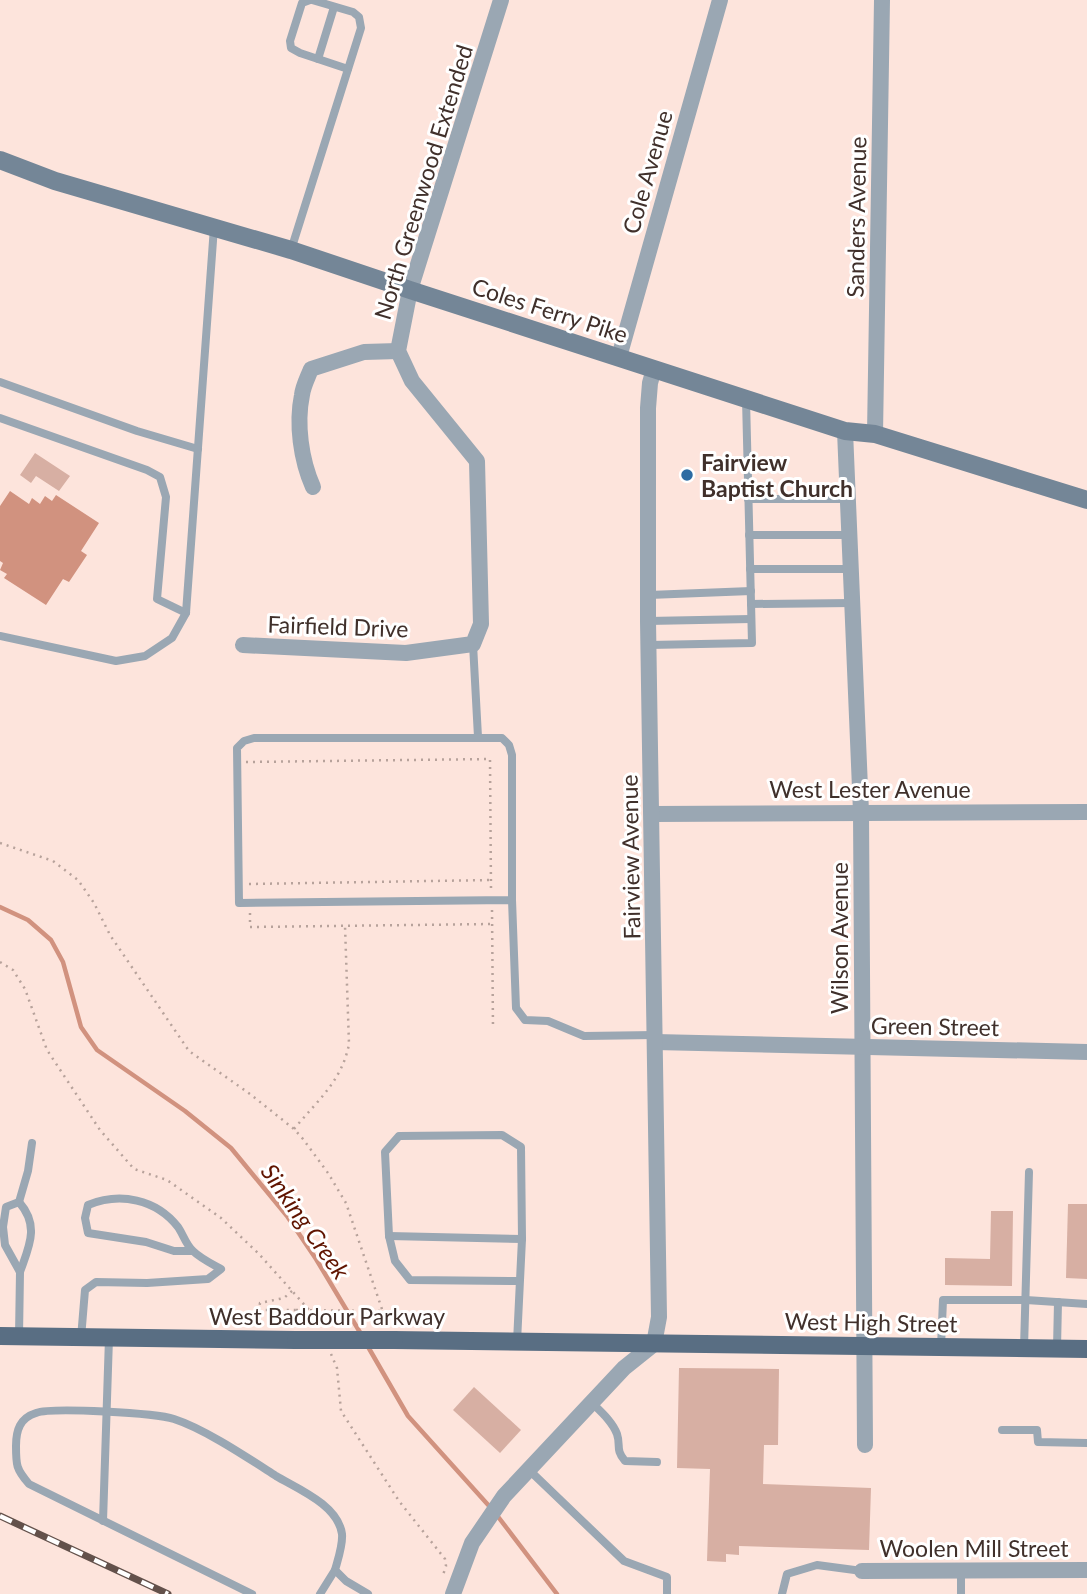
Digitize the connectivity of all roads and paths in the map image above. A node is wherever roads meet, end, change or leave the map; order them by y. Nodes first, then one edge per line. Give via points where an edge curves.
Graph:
1 (311, 0) edge
2 (501, 0) edge
3 (720, 0) edge
4 (882, 0) edge
5 (334, 7) junction
6 (318, 59) junction
7 (348, 69) junction
8 (0, 160) edge
9 (214, 228) junction
10 (291, 250) junction
11 (410, 290) junction
12 (398, 351) junction
13 (619, 357) junction
14 (654, 369) junction
15 (0, 382) edge
16 (746, 398) junction
17 (0, 418) edge
18 (845, 431) junction
19 (875, 434) junction
20 (198, 449) junction
21 (313, 487) dead end
22 (748, 499) junction
23 (848, 499) junction
24 (1087, 499) edge
25 (749, 535) junction
26 (849, 535) junction
27 (750, 569) junction
28 (851, 569) junction
29 (751, 591) junction
30 (649, 595) junction
31 (852, 603) junction
32 (751, 604) junction
33 (186, 613) junction
34 (751, 620) junction
35 (648, 621) junction
36 (0, 636) edge
37 (473, 644) junction
38 (243, 645) dead end
39 (649, 645) junction
40 (478, 737) junction
41 (245, 762) dead end
42 (861, 812) junction
43 (1087, 813) edge
44 (653, 814) junction
45 (0, 843) edge
46 (491, 880) junction
47 (246, 884) dead end
48 (491, 894) dead end
49 (512, 900) junction
50 (492, 910) dead end
51 (250, 913) dead end
52 (492, 924) junction
53 (345, 926) junction
54 (0, 962) edge
55 (493, 1029) dead end
56 (655, 1038) junction
57 (863, 1047) junction
58 (1087, 1052) edge
59 (294, 1129) junction
60 (32, 1143) dead end
61 (1029, 1172) dead end
62 (19, 1202) junction
63 (389, 1236) junction
64 (522, 1239) junction
65 (192, 1251) junction
66 (20, 1272) junction
67 (518, 1281) junction
68 (292, 1291) junction
69 (1026, 1300) junction
70 (1058, 1302) junction
71 (1087, 1304) edge
72 (382, 1311) junction
73 (386, 1321) dead end
74 (323, 1332) dead end
75 (0, 1336) edge
76 (19, 1336) junction
77 (109, 1338) junction
78 (81, 1339) junction
79 (517, 1342) junction
80 (327, 1344) dead end
81 (654, 1344) junction
82 (865, 1347) junction
83 (941, 1347) junction
84 (1024, 1348) junction
85 (1058, 1348) junction
86 (1087, 1349) edge
87 (591, 1402) junction
88 (105, 1412) junction
89 (1002, 1430) dead end
90 (1087, 1443) edge
91 (865, 1445) dead end
92 (657, 1462) dead end
93 (528, 1469) junction
94 (103, 1521) junction
95 (335, 1570) junction
96 (1087, 1570) edge
97 (862, 1571) joint
98 (961, 1572) junction
99 (447, 1589) edge
100 (252, 1594) edge
101 (320, 1594) edge
102 (368, 1594) edge
103 (667, 1594) edge
104 (782, 1594) edge
105 (961, 1594) edge

1 - 5 lane
1 - 6 lane via 302,3 290,41 291,48
2 - 11 street, North Greenwood Extended
3 - 13 street, Cole Avenue
4 - 19 street, Sanders Avenue
5 - 6 lane
5 - 7 lane via 359,17 361,27
6 - 7 lane
7 - 10 lane
8 - 9 street, Coles Ferry Pike
9 - 10 street, Coles Ferry Pike
9 - 20 lane
10 - 11 street, Coles Ferry Pike
11 - 12 street, North Greenwood Extended
11 - 13 street, Coles Ferry Pike
12 - 21 street via 364,352 311,369 302,394 300,425 305,468
12 - 37 street, North Greenwood Extended via 412,380 477,461 481,624
13 - 14 street, Coles Ferry Pike
14 - 16 street, Coles Ferry Pike
14 - 30 street, Fairview Avenue via 648,408
15 - 20 lane
16 - 18 street, Coles Ferry Pike
16 - 22 lane
17 - 33 lane via 160,477 166,497 158,599
18 - 19 street, Coles Ferry Pike
18 - 23 street, Wilson Avenue
19 - 24 street, Coles Ferry Pike
20 - 33 lane
22 - 23 lane
22 - 25 lane
23 - 26 street, Wilson Avenue
25 - 26 lane
25 - 27 lane
26 - 28 street, Wilson Avenue
27 - 28 lane
27 - 29 lane
28 - 31 street, Wilson Avenue
29 - 30 lane
29 - 32 lane
30 - 35 street, Fairview Avenue
31 - 32 lane
31 - 42 street, Wilson Avenue
32 - 34 lane
33 - 36 lane via 172,638 145,656 116,661
34 - 35 lane
34 - 39 lane via 752,643
35 - 39 street, Fairview Avenue
37 - 38 street, Fairfield Drive via 406,653
37 - 40 lane
39 - 44 street, Fairview Avenue
40 - 49 lane via 502,738 512,755
40 - 49 lane via 244,741 237,748 239,903
41 - 46 path via 490,759
42 - 43 street, West Lester Avenue
42 - 44 street, West Lester Avenue
42 - 57 street, Wilson Avenue
44 - 56 street, Fairview Avenue
45 - 59 path via 53,861 78,880 189,1051
46 - 47 path
46 - 48 path
49 - 56 lane via 516,1008 525,1020 548,1021 584,1036
50 - 52 path
51 - 53 path via 250,927
52 - 53 path
52 - 55 path
53 - 59 path via 347,1051 337,1077
54 - 68 path via 13,970 25,989 47,1050 100,1130 134,1170 167,1180 221,1218
56 - 57 street, Green Street
56 - 81 street, Fairview Avenue via 659,1317
57 - 58 street, Green Street
57 - 82 street, Wilson Avenue
59 - 72 path via 346,1203
60 - 62 lane
61 - 69 lane
62 - 66 lane via 32,1224
62 - 66 lane via 6,1207 3,1227 5,1245
63 - 64 lane
63 - 64 lane via 385,1152 399,1136 502,1135 521,1147
63 - 67 lane via 395,1261 410,1280
64 - 67 lane
65 - 65 lane via 160,1209 136,1199 105,1198 88,1205 88,1233
65 - 78 lane via 221,1269 208,1279 96,1282 85,1290
66 - 76 lane
67 - 79 lane
68 - 72 path, bridge via 284,1298 260,1303 259,1310
68 - 74 path
69 - 70 lane
69 - 83 lane via 943,1300
69 - 84 lane
70 - 71 lane
70 - 85 lane
72 - 73 path
75 - 76 main road, West Baddour Parkway
76 - 78 main road, West Baddour Parkway
77 - 78 main road, West Baddour Parkway
77 - 79 main road, West Baddour Parkway, bridge
77 - 88 lane
79 - 81 main road, West Baddour Parkway
80 - 99 path via 337,1368 341,1411 399,1501 444,1559
81 - 82 main road, West High Street
81 - 87 street
82 - 83 main road, West High Street
82 - 91 street, Wilson Avenue
83 - 84 main road, West High Street
84 - 85 main road, West High Street
85 - 86 main road, West High Street
87 - 92 lane via 614,1429 618,1452 625,1461
87 - 93 street
88 - 94 lane
88 - 94 lane via 37,1412 16,1432 16,1470 29,1484
88 - 95 lane via 174,1419 232,1448 327,1508 342,1533
89 - 90 lane via 1037,1430 1038,1442
93 - 99 street via 482,1527
93 - 103 lane via 624,1561 667,1577
94 - 100 lane
95 - 101 lane
95 - 102 lane
96 - 98 street, Woolen Mill Street
97 - 98 street, Woolen Mill Street
97 - 104 lane via 817,1565 787,1574
98 - 105 lane

